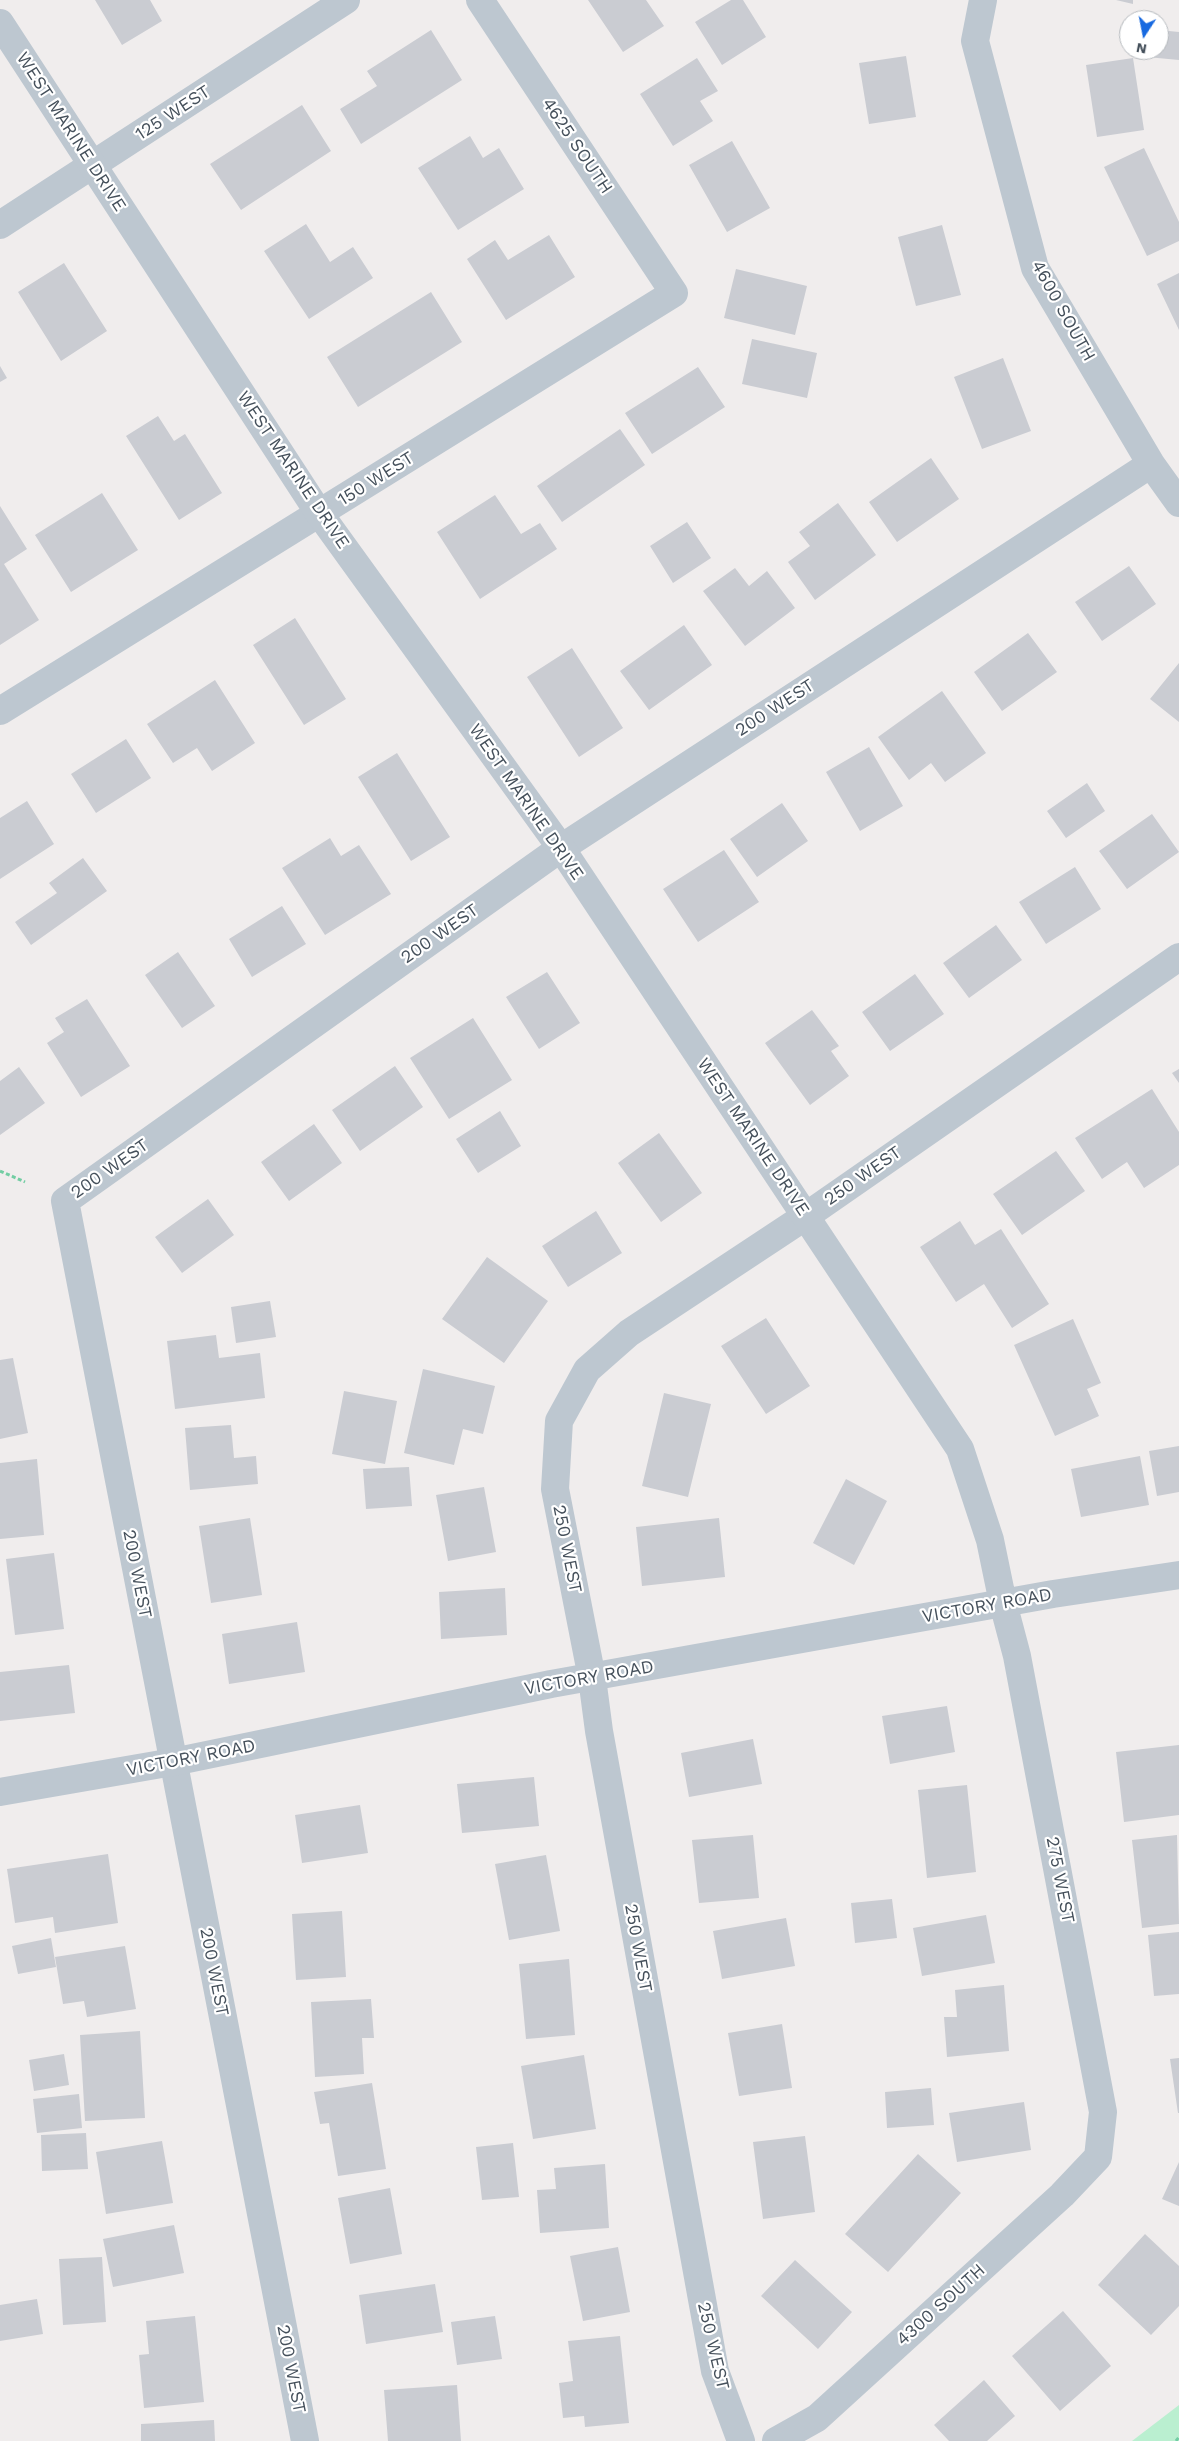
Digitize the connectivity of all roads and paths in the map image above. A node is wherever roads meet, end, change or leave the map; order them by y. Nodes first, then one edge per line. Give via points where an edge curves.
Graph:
1 (346, 0) edge
2 (480, 0) edge
3 (983, 0) edge
4 (0, 23) edge
5 (93, 165) junction
6 (0, 225) edge
7 (674, 293) joint
8 (1151, 464) junction
9 (1179, 503) edge
10 (320, 513) junction
11 (0, 711) edge
12 (561, 848) junction
13 (1179, 957) edge
14 (0, 1170) edge
15 (25, 1182) dead end
16 (806, 1216) junction
17 (1179, 1575) edge
18 (1002, 1603) junction
19 (592, 1678) junction
20 (174, 1762) junction
21 (0, 1792) edge
22 (1098, 2157) joint
23 (1179, 2437) edge
24 (305, 2441) edge
25 (742, 2441) edge
26 (776, 2441) edge
27 (1176, 2441) edge

1 - 5 street, 125 WEST
2 - 7 street, 4625 SOUTH
3 - 8 street, 4600 SOUTH via 975,42 1035,268
4 - 5 street, WEST MARINE DRIVE
5 - 6 street, 125 WEST
5 - 10 street, WEST MARINE DRIVE
7 - 10 street, 150 WEST
8 - 9 street, 4600 SOUTH
8 - 12 street, 200 WEST
10 - 11 street, 150 WEST
10 - 12 street, WEST MARINE DRIVE
12 - 16 street, WEST MARINE DRIVE
12 - 20 street, 200 WEST via 65,1201
13 - 16 street, 250 WEST
14 - 15 path
16 - 18 street, WEST MARINE DRIVE via 960,1449 990,1540
16 - 19 street, 250 WEST via 629,1333 588,1370 559,1421 555,1489
17 - 18 street, VICTORY ROAD
18 - 19 street, VICTORY ROAD
18 - 22 street, 275 WEST via 1018,1656 1104,2112
19 - 20 street, VICTORY ROAD
19 - 25 street, 250 WEST via 715,2370
20 - 21 street, VICTORY ROAD
20 - 24 street, 200 WEST
22 - 26 street, 4300 SOUTH via 1062,2195 817,2418
23 - 27 path

